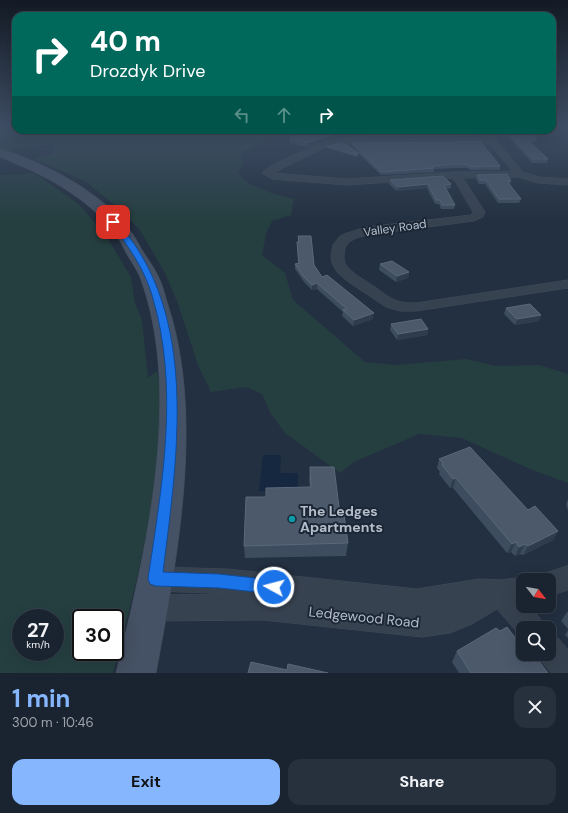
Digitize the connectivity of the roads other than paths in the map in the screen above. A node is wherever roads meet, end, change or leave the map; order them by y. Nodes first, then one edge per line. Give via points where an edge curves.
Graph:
1 (15, 158) edge
2 (294, 158) edge
3 (507, 158) edge
4 (519, 174) junction
5 (454, 175) junction
6 (568, 182) edge
7 (568, 284) edge
8 (568, 578) edge
9 (156, 579) junction
10 (556, 582) edge
11 (511, 591) edge
12 (150, 608) junction
13 (526, 621) edge
14 (556, 657) edge
15 (568, 671) edge
16 (136, 673) edge

1 - 9 street via 62,181 103,211 123,233 140,259 156,294 166,337 173,400 170,473
2 - 5 street via 273,168 268,174 346,182
3 - 4 street
4 - 5 street
4 - 6 street via 538,180
5 - 7 street, Valley Road via 459,179 479,215 474,218 366,231 349,236 339,245 339,266 385,301 395,305 416,307
8 - 10 street
9 - 11 street, Ledgewood Road via 227,581 400,601 434,600 479,592
9 - 12 street
11 - 12 street, Ledgewood Road via 463,615 422,624 263,607
11 - 13 street
12 - 16 street
14 - 15 street

